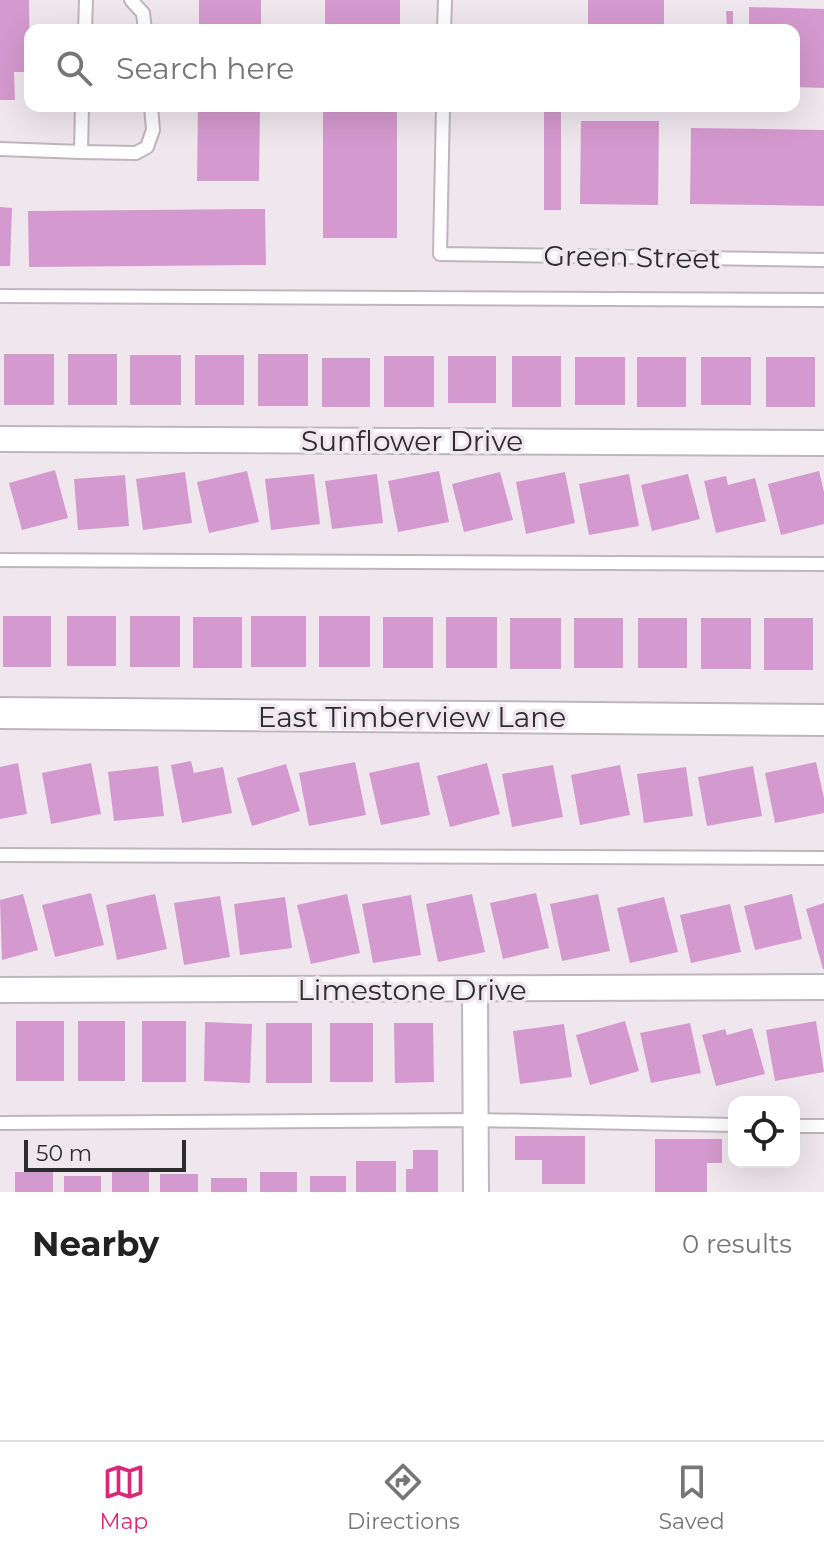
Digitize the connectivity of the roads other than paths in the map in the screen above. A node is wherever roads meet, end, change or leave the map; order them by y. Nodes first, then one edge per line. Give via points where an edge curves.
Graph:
1 (86, 0) edge
2 (131, 0) edge
3 (445, 0) edge
4 (85, 24) edge
5 (144, 24) edge
6 (444, 24) edge
7 (82, 112) edge
8 (152, 112) edge
9 (443, 112) edge
10 (0, 149) edge
11 (81, 152) junction
12 (824, 260) edge
13 (0, 296) edge
14 (824, 300) edge
15 (0, 439) edge
16 (824, 443) edge
17 (0, 560) edge
18 (824, 564) edge
19 (0, 713) edge
20 (824, 720) edge
21 (0, 855) edge
22 (824, 858) edge
23 (824, 987) edge
24 (0, 990) edge
25 (475, 990) junction
26 (476, 1120) junction
27 (0, 1123) edge
28 (728, 1125) edge
29 (800, 1126) edge
30 (824, 1126) edge
31 (476, 1192) edge

1 - 4 lane
2 - 5 lane via 143,13
3 - 6 lane
7 - 11 lane
8 - 11 lane via 147,147 136,153
9 - 12 lane, Green Street via 440,254
10 - 11 lane
13 - 14 lane
15 - 16 street, Sunflower Drive
17 - 18 lane
19 - 20 street, East Timberview Lane
21 - 22 lane
23 - 25 street, Limestone Drive
24 - 25 street, Limestone Drive
25 - 26 street
26 - 27 lane
26 - 28 lane
26 - 31 street
29 - 30 lane

